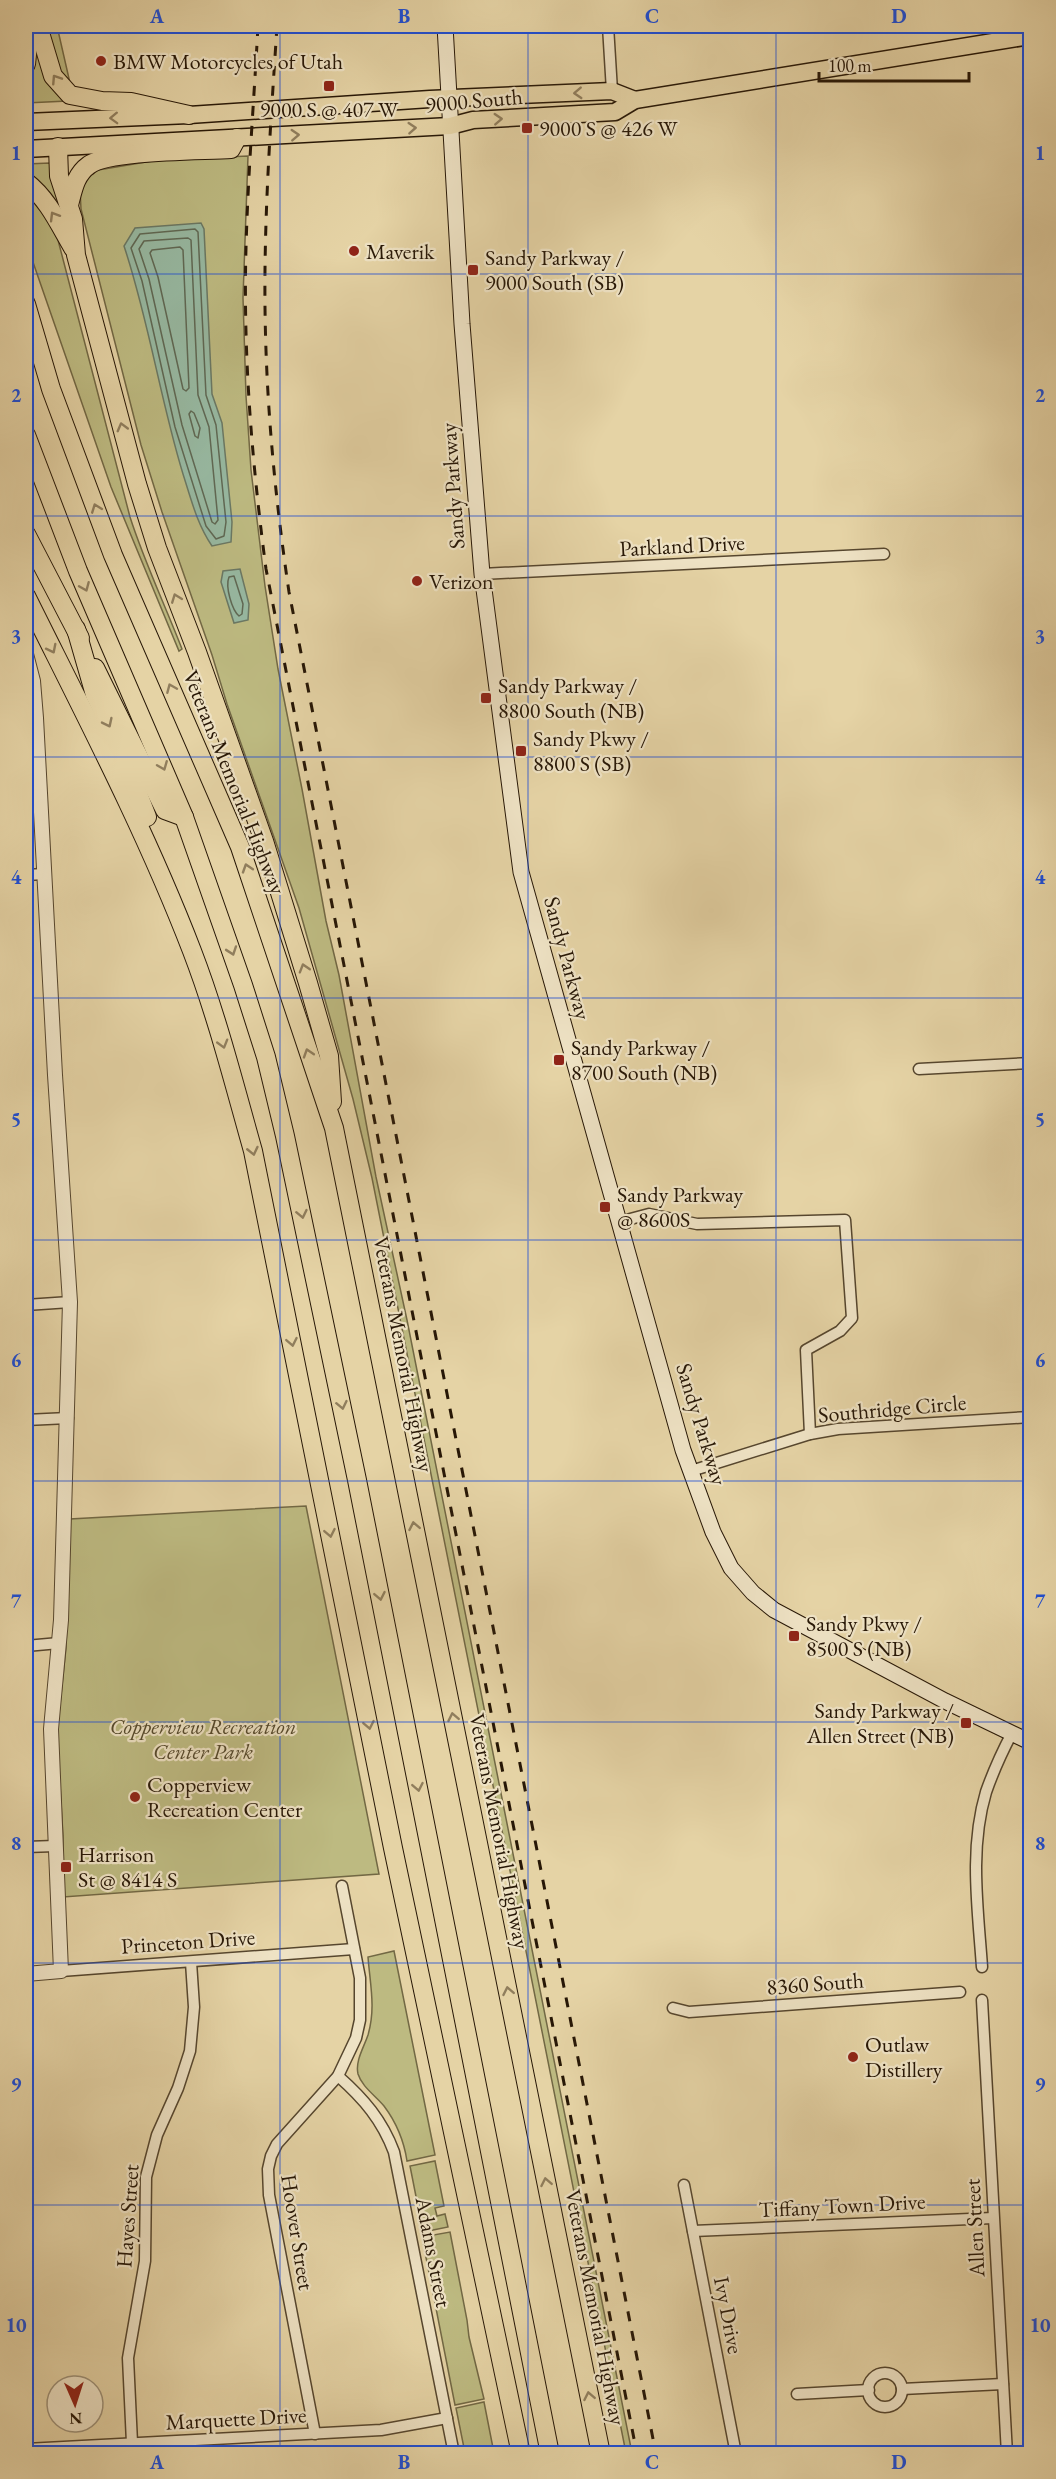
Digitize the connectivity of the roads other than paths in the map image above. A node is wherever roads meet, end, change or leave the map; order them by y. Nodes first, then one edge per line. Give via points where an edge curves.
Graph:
1 (30, 26) edge
2 (38, 26) edge
3 (445, 26) edge
4 (608, 26) edge
5 (1030, 36) edge
6 (26, 63) edge
7 (612, 92) junction
8 (449, 99) junction
9 (635, 100) junction
10 (189, 115) junction
11 (26, 122) edge
12 (450, 126) junction
13 (237, 138) junction
14 (58, 147) junction
15 (26, 149) edge
16 (26, 182) edge
17 (69, 205) junction
18 (76, 255) junction
19 (26, 304) edge
20 (26, 435) edge
21 (26, 534) edge
22 (884, 554) dead end
23 (482, 574) junction
24 (26, 596) edge
25 (76, 628) junction
26 (26, 654) edge
27 (184, 817) junction
28 (44, 874) junction
29 (26, 875) edge
30 (207, 995) junction
31 (1030, 1063) edge
32 (919, 1069) dead end
33 (334, 1128) junction
34 (619, 1222) junction
35 (70, 1302) junction
36 (26, 1305) edge
37 (68, 1418) junction
38 (1030, 1418) edge
39 (26, 1420) edge
40 (810, 1434) junction
41 (691, 1471) junction
42 (59, 1643) junction
43 (26, 1646) edge
44 (1012, 1733) junction
45 (1030, 1742) edge
46 (55, 1846) junction
47 (26, 1847) edge
48 (342, 1886) dead end
49 (354, 1949) junction
50 (191, 1962) junction
51 (982, 1967) dead end
52 (61, 1971) junction
53 (26, 1974) edge
54 (960, 1992) dead end
55 (982, 2000) dead end
56 (673, 2008) dead end
57 (338, 2076) junction
58 (684, 2184) dead end
59 (993, 2218) junction
60 (693, 2231) junction
61 (1003, 2384) junction
62 (902, 2389) junction
63 (869, 2390) junction
64 (797, 2394) dead end
65 (447, 2418) junction
66 (315, 2434) junction
67 (132, 2443) junction
68 (26, 2449) edge
69 (1030, 2453) edge
70 (454, 2454) edge
71 (521, 2454) edge
72 (550, 2454) edge
73 (601, 2454) edge
74 (736, 2454) edge
75 (1007, 2454) edge
76 (1022, 2454) edge

1 - 6 highway
10 -> 2 highway via 131,102 70,95 53,76
3 - 8 main road, Sandy Parkway
4 - 7 street
5 - 9 main road, 9000 South
7 -> 8 main road, 9000 South
7 - 9 main road, 9000 South
8 - 10 main road, 9000 South
8 - 12 main road, Sandy Parkway
12 -> 9 main road, 9000 South via 473,120 615,112
10 -> 11 main road, 9000 South
13 -> 12 main road, 9000 South
12 - 23 main road, Sandy Parkway
13 - 14 main road, 9000 South
13 - 17 highway via 231,149 120,156 91,163 78,176
14 - 15 main road, 9000 South
14 - 17 highway via 59,176
18 -> 16 highway via 52,211
17 - 18 highway
33 -> 18 highway via 329,1056 309,983 264,841 153,537
33 -> 19 highway, Veterans Memorial Highway via 240,847 113,555 51,389
20 -> 27 highway via 78,571
21 - 25 highway
22 - 23 street, Parkland Drive
23 - 34 main road, Sandy Parkway via 521,872
24 -> 30 highway via 128,802 192,950
25 - 27 highway via 165,810
25 -> 30 highway via 95,695 121,750 205,967
26 - 28 street via 35,700
27 -> 72 highway via 266,1057 285,1136 360,1492
28 - 29 street
28 - 35 street
30 -> 71 highway via 253,1151 393,1848
31 - 32 street
73 -> 33 highway, Veterans Memorial Highway
34 - 40 street via 649,1214 697,1224 845,1220 852,1318 840,1331 806,1350
34 - 41 main road, Sandy Parkway
35 - 36 street
35 - 37 street
37 - 39 street
37 - 42 street
38 - 40 street, Southridge Circle via 869,1425
40 - 41 street, Southridge Circle
41 - 44 main road, Sandy Parkway via 731,1568 760,1599 784,1616
42 - 43 street
42 - 46 street via 51,1730
44 - 45 main road, Sandy Parkway
44 - 51 street via 986,1795 977,1838
46 - 47 street
46 - 52 street
48 - 49 street, Hoover Street
49 - 50 street, Princeton Drive
49 - 57 street, Hoover Street via 360,1978 360,2020
50 - 52 street, Princeton Drive
50 - 67 street, Hayes Street via 194,2007 190,2051 157,2135 146,2177 145,2261 128,2358
52 - 53 street, Princeton Drive
54 - 56 street, 8360 South via 689,2012
55 - 59 street, Allen Street
57 - 65 street, Adams Street via 366,2101 394,2152
57 - 66 street, Hoover Street via 277,2144 267,2169
58 - 60 street, Ivy Drive
59 - 60 street, Tiffany Town Drive
59 - 61 street, Allen Street
60 - 74 street, Ivy Drive
61 - 62 street
61 - 75 street, Allen Street
62 - 63 street via 896,2377 883,2373 874,2378
62 - 63 street via 896,2402 886,2407 875,2403
63 - 64 street
65 - 66 street, Marquette Drive via 381,2430
65 - 70 street, Adams Street
66 - 67 street, Marquette Drive
67 - 68 street, Marquette Drive
69 - 76 street

